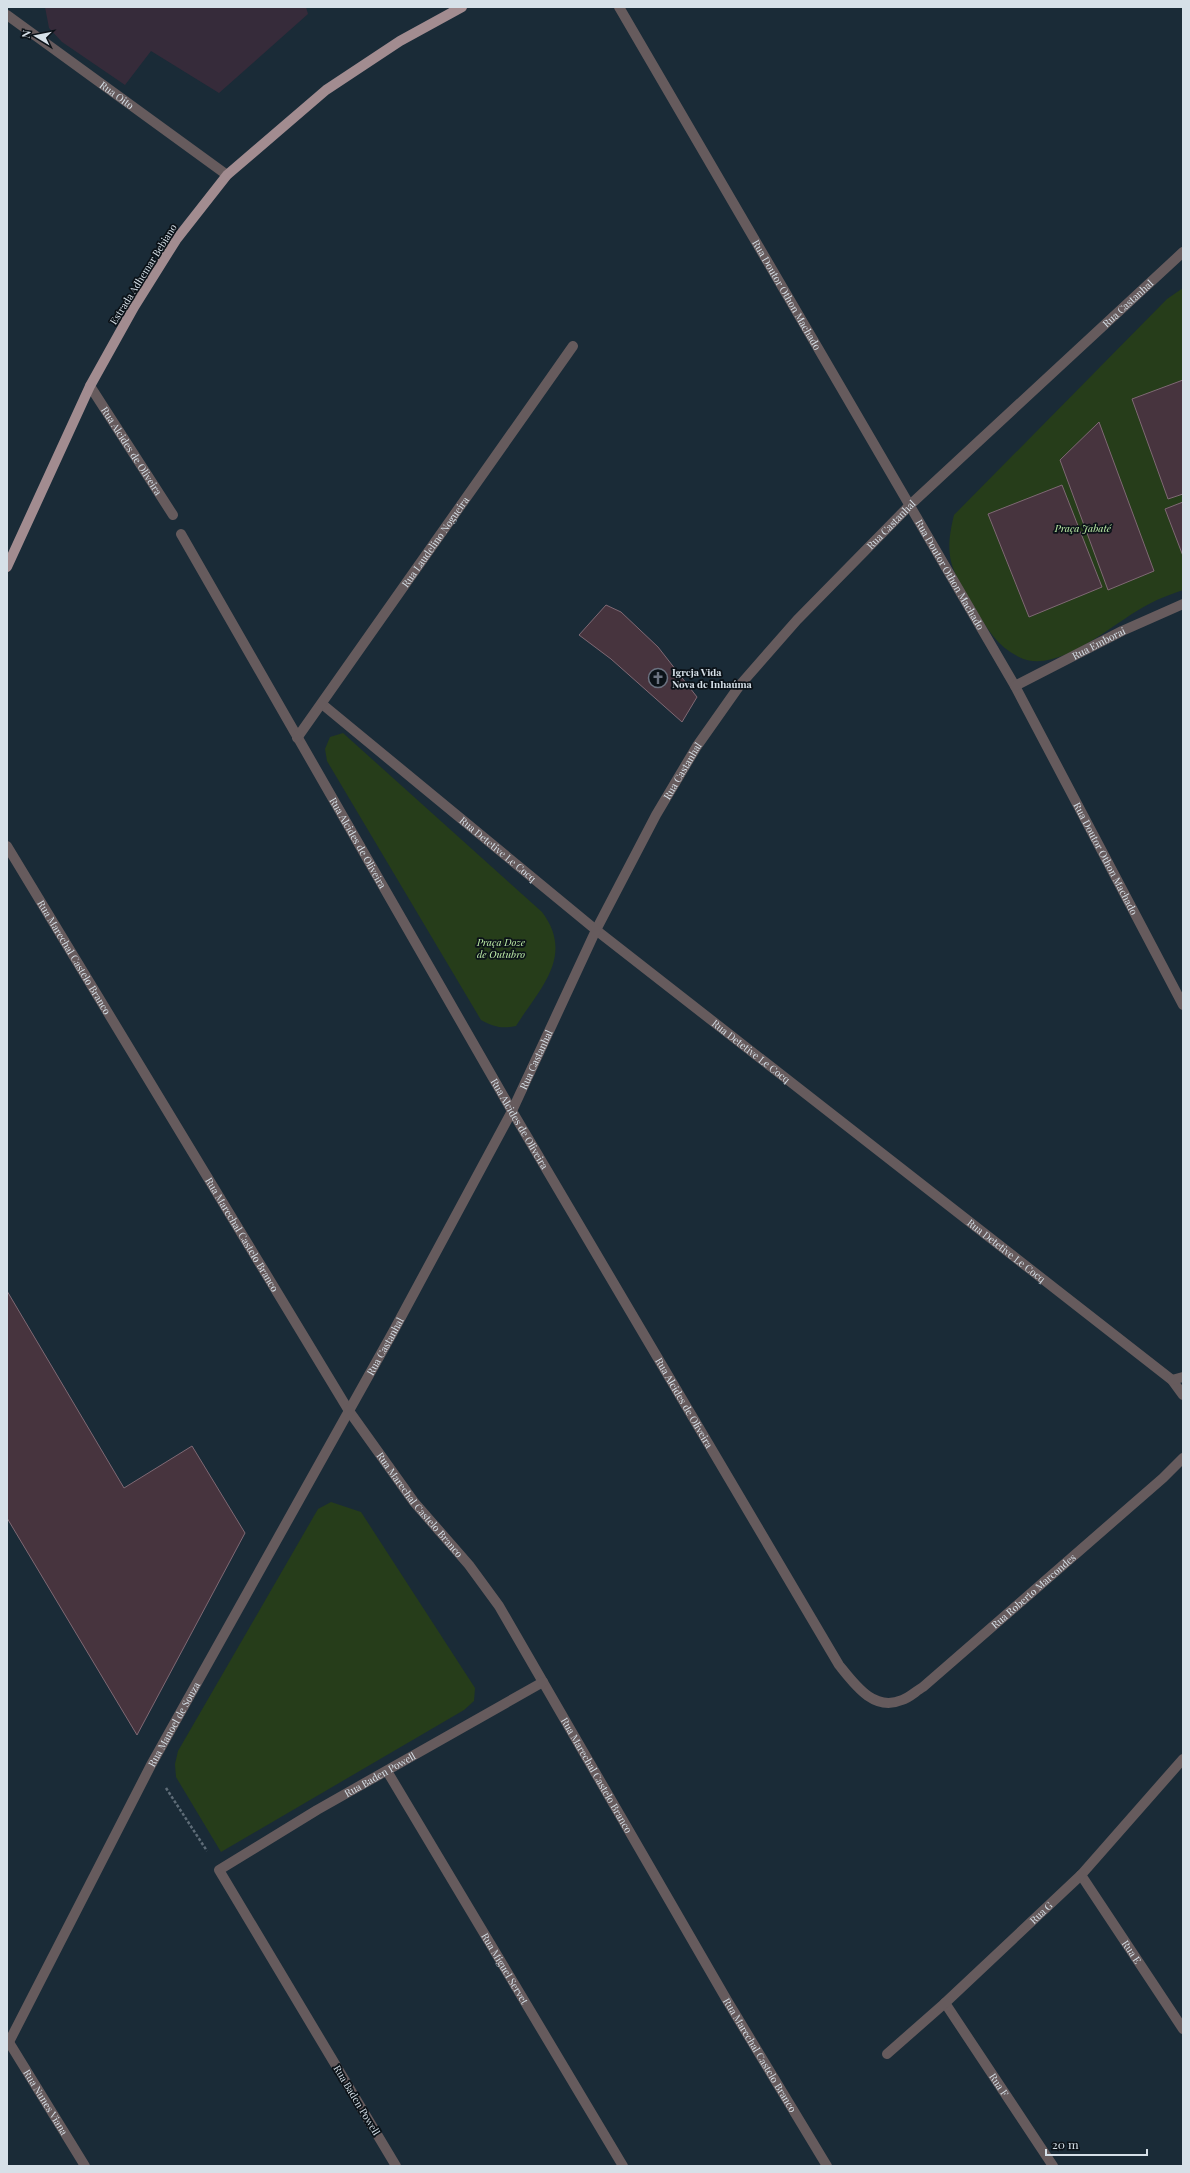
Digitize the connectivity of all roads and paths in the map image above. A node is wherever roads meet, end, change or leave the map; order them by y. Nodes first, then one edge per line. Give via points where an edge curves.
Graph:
1 (462, 7) edge
2 (619, 7) edge
3 (7, 15) edge
4 (227, 175) junction
5 (1183, 252) edge
6 (573, 346) dead end
7 (90, 386) junction
8 (910, 505) junction
9 (173, 515) dead end
10 (181, 534) dead end
11 (7, 567) edge
12 (1183, 604) edge
13 (1015, 686) junction
14 (322, 704) junction
15 (297, 738) junction
16 (7, 846) edge
17 (596, 930) junction
18 (1183, 1005) edge
19 (512, 1111) junction
20 (1183, 1377) edge
21 (1172, 1380) junction
22 (1183, 1395) edge
23 (348, 1411) junction
24 (1183, 1458) edge
25 (542, 1682) junction
26 (874, 1701) joint
27 (1183, 1759) edge
28 (151, 1765) junction
29 (387, 1771) junction
30 (219, 1870) junction
31 (1081, 1875) junction
32 (945, 2003) junction
33 (1183, 2029) edge
34 (8, 2041) edge
35 (887, 2054) dead end
36 (84, 2166) edge
37 (396, 2166) edge
38 (623, 2166) edge
39 (827, 2166) edge
40 (1053, 2166) edge

1 - 4 main road, Estrada Adhemar Bebiano via 400,41 326,90
2 - 8 street, Rua Doutor Othon Machado
3 - 4 street, Rua Oito
4 - 7 main road, Estrada Adhemar Bebiano via 176,240 134,307
5 - 8 street, Rua Castanhal
6 - 14 street, Rua Laudelino Nogueira
7 - 9 street, Rua Alcides de Oliveira
7 - 11 main road, Estrada Adhemar Bebiano
8 - 13 street, Rua Doutor Othon Machado
8 - 17 street, Rua Castanhal via 797,620 740,685 697,746 656,815
10 - 15 street, Rua Alcides de Oliveira
12 - 13 street, Rua Emborai via 1122,631
13 - 18 street, Rua Doutor Othon Machado
14 - 15 street, Rua Laudelino Nogueira
14 - 17 street, Rua Detetive Le Cocq
15 - 19 street, Rua Alcides de Oliveira
16 - 23 street, Rua Marechal Castelo Branco
17 - 19 street, Rua Castanhal
17 - 21 street, Rua Detetive Le Cocq
19 - 23 street, Rua Castanhal
19 - 26 street, Rua Alcides de Oliveira via 839,1666 856,1687
20 - 21 street
21 - 22 street, Rua Detetive Le Cocq
23 - 25 street, Rua Marechal Castelo Branco via 414,1502 469,1565 499,1606
23 - 28 street, Rua Manoel de Souza
24 - 26 street, Rua Roberto Marcondes via 1164,1478 923,1687 902,1700 888,1704
25 - 29 street, Rua Baden Powell
25 - 39 street, Rua Marechal Castelo Branco
27 - 31 street, Rua G
28 - 30 path
28 - 34 street, Rua Manoel de Souza
29 - 30 street, Rua Baden Powell
29 - 38 street, Rua Miguel Servet
30 - 37 street, Rua Baden Powell
31 - 32 street, Rua G
31 - 33 street, Rua E
32 - 35 street, Rua G
32 - 40 street, Rua F
34 - 36 street, Rua Nunes Viana

